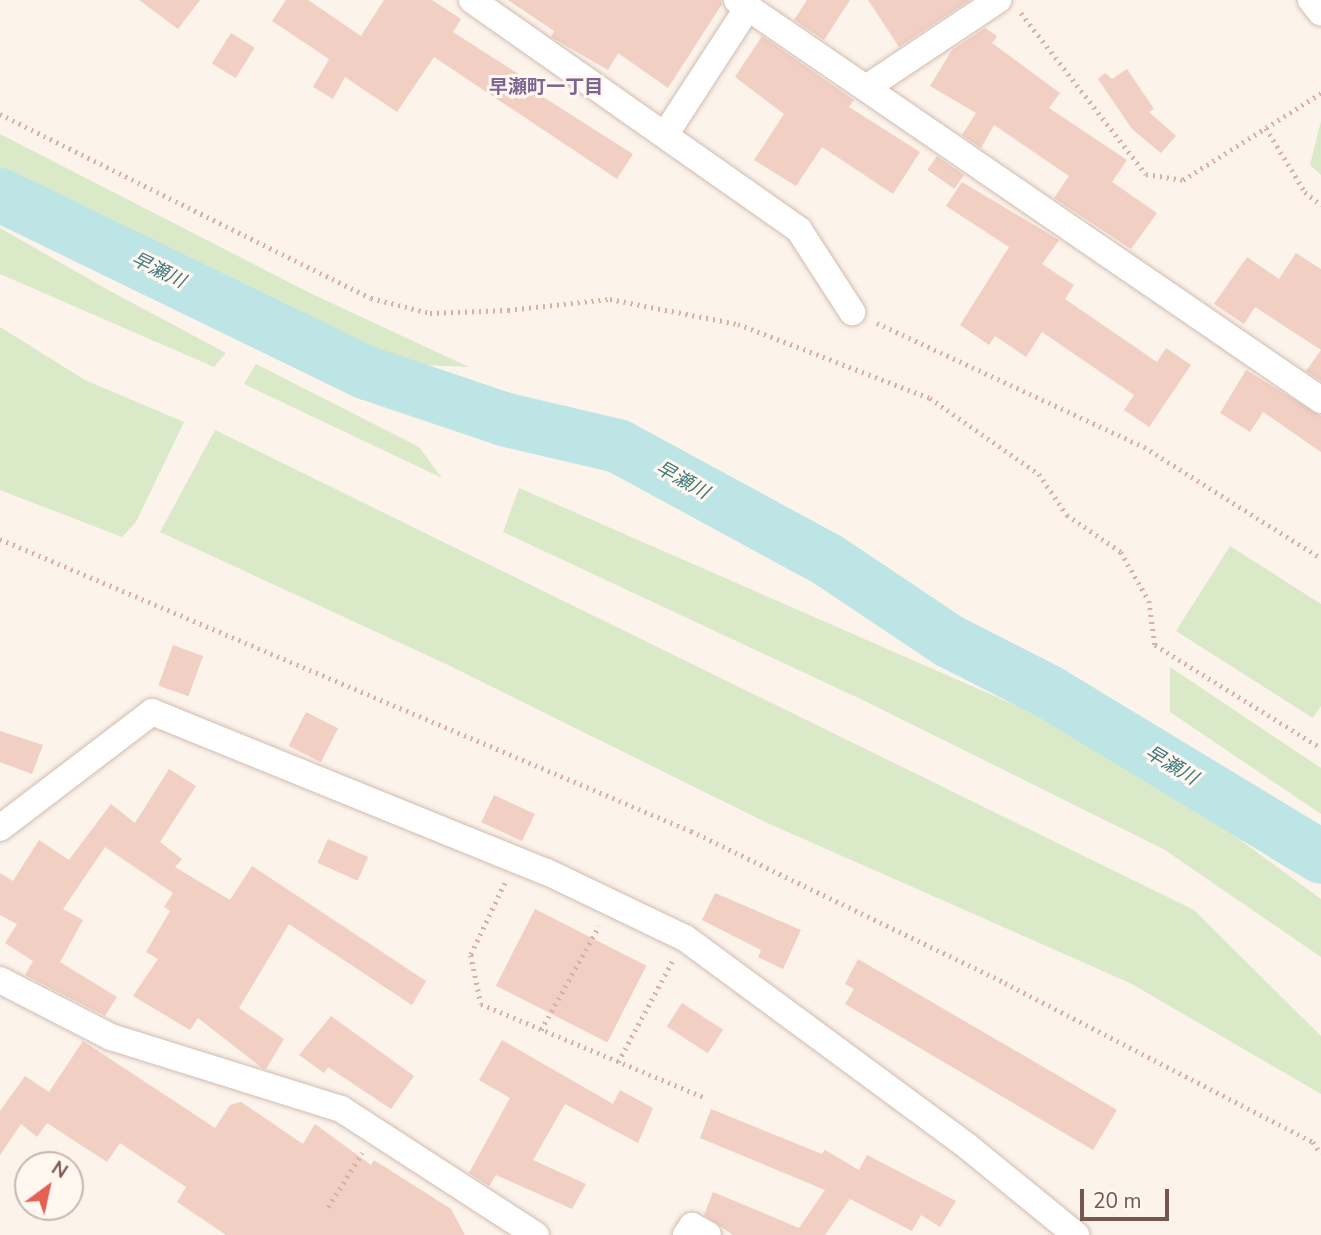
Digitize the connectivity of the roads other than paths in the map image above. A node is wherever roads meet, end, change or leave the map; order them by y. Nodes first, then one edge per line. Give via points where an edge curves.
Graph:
1 (471, 0) edge
2 (1311, 0) edge
3 (742, 4) edge
4 (1008, 5) edge
5 (1321, 13) edge
6 (866, 88) junction
7 (665, 135) junction
8 (852, 312) road end
9 (1321, 400) edge
10 (0, 828) edge
11 (0, 980) edge
12 (536, 1235) edge
13 (686, 1235) edge
14 (708, 1235) edge
15 (1076, 1235) edge

1 - 7 street
2 - 5 street
3 - 6 street
3 - 7 street
4 - 6 street
6 - 9 street
7 - 8 street via 799,230
10 - 15 street via 152,712 515,860 685,938 967,1146
11 - 12 street via 111,1037 341,1109
13 - 14 street via 692,1226

